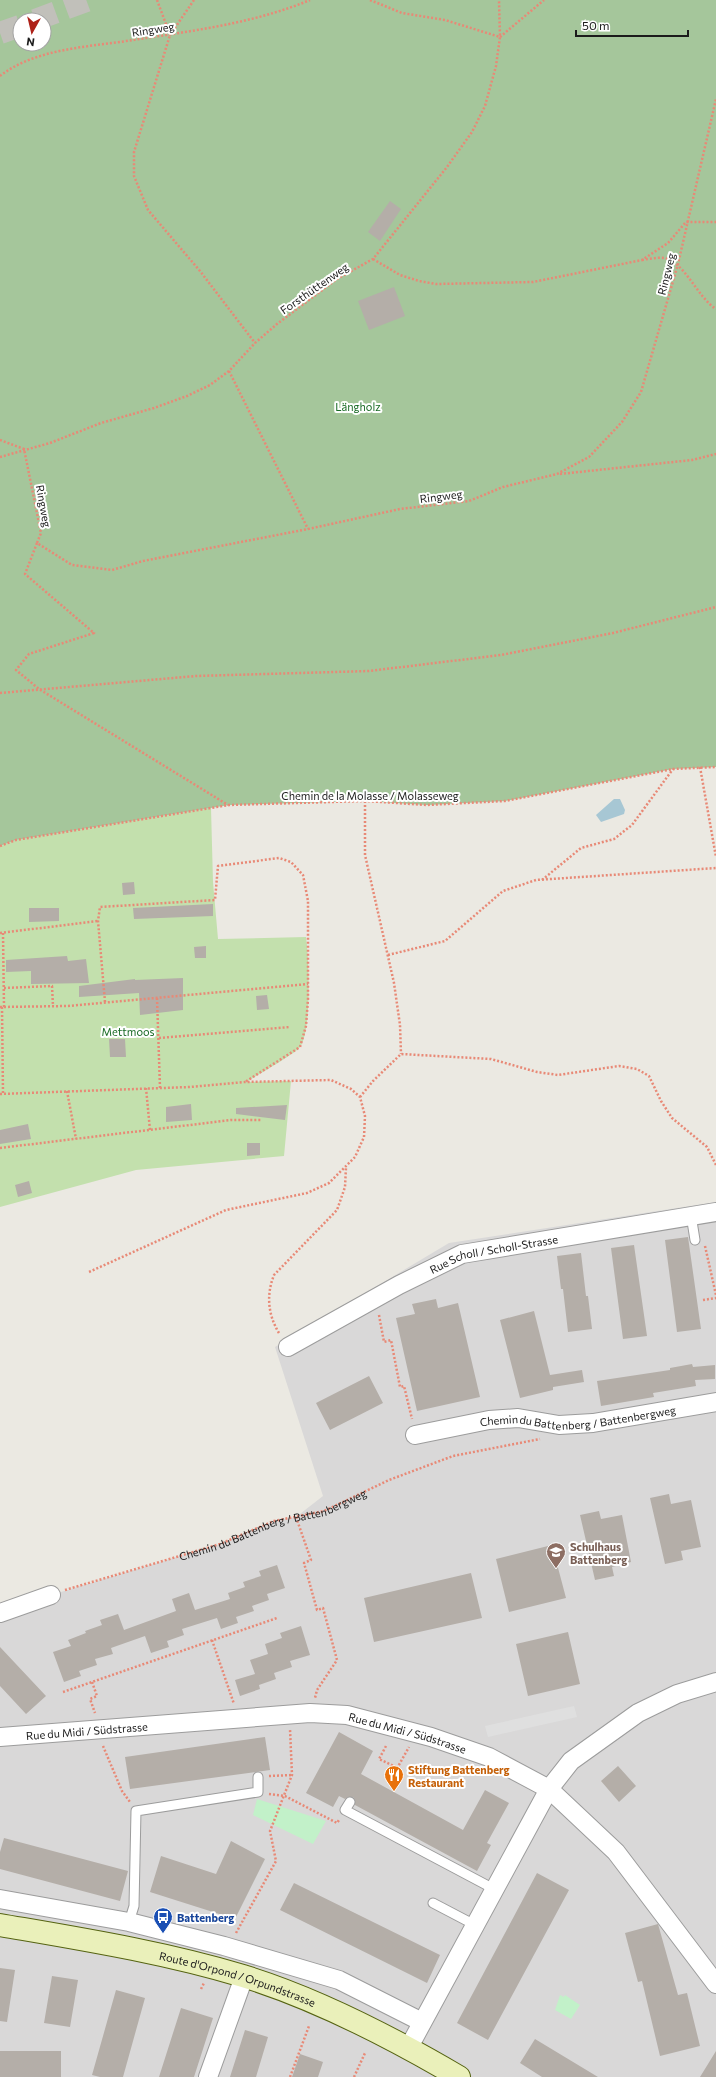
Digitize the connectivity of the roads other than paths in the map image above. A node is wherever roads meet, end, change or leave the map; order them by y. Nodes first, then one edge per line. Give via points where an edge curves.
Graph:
1 (716, 1212) edge
2 (691, 1216) junction
3 (695, 1240) dead end
4 (288, 1347) road end
5 (716, 1402) edge
6 (415, 1435) road end
7 (51, 1595) road end
8 (0, 1614) edge
9 (716, 1682) edge
10 (0, 1737) edge
11 (258, 1777) road end
12 (549, 1789) junction
13 (350, 1802) dead end
14 (494, 1889) junction
15 (0, 1899) edge
16 (432, 1903) dead end
17 (129, 1922) junction
18 (0, 1925) edge
19 (475, 1925) junction
20 (244, 1977) junction
21 (716, 1984) edge
22 (422, 2022) junction
23 (409, 2047) junction
24 (208, 2077) edge
25 (459, 2077) edge

1 - 2 street, Rue Scholl / Scholl-Strasse
2 - 3 lane
2 - 4 street, Rue Scholl / Scholl-Strasse via 462,1254
5 - 6 street, Chemin du Battenberg / Battenbergweg via 594,1423 558,1425 518,1418 489,1420
7 - 8 street
9 - 12 street via 677,1694 638,1713 571,1761
10 - 12 street, Rue du Midi / Südstrasse via 310,1713 347,1715 431,1737 489,1757
11 - 17 lane via 258,1792 136,1811 134,1906
12 - 14 street
12 - 21 street, Rue du Midi / Südstrasse via 616,1852
13 - 14 lane via 346,1810
14 - 19 street
15 - 17 street
16 - 19 lane
17 - 22 street via 224,1946 339,1980
18 - 20 main road, Route d'Orpond / Orpundstrasse via 154,1953
19 - 22 street
20 - 23 main road, Route d'Orpond / Orpundstrasse via 311,2002
20 - 24 street
22 - 23 street
23 - 25 main road, Route d'Orpond / Orpundstrasse

